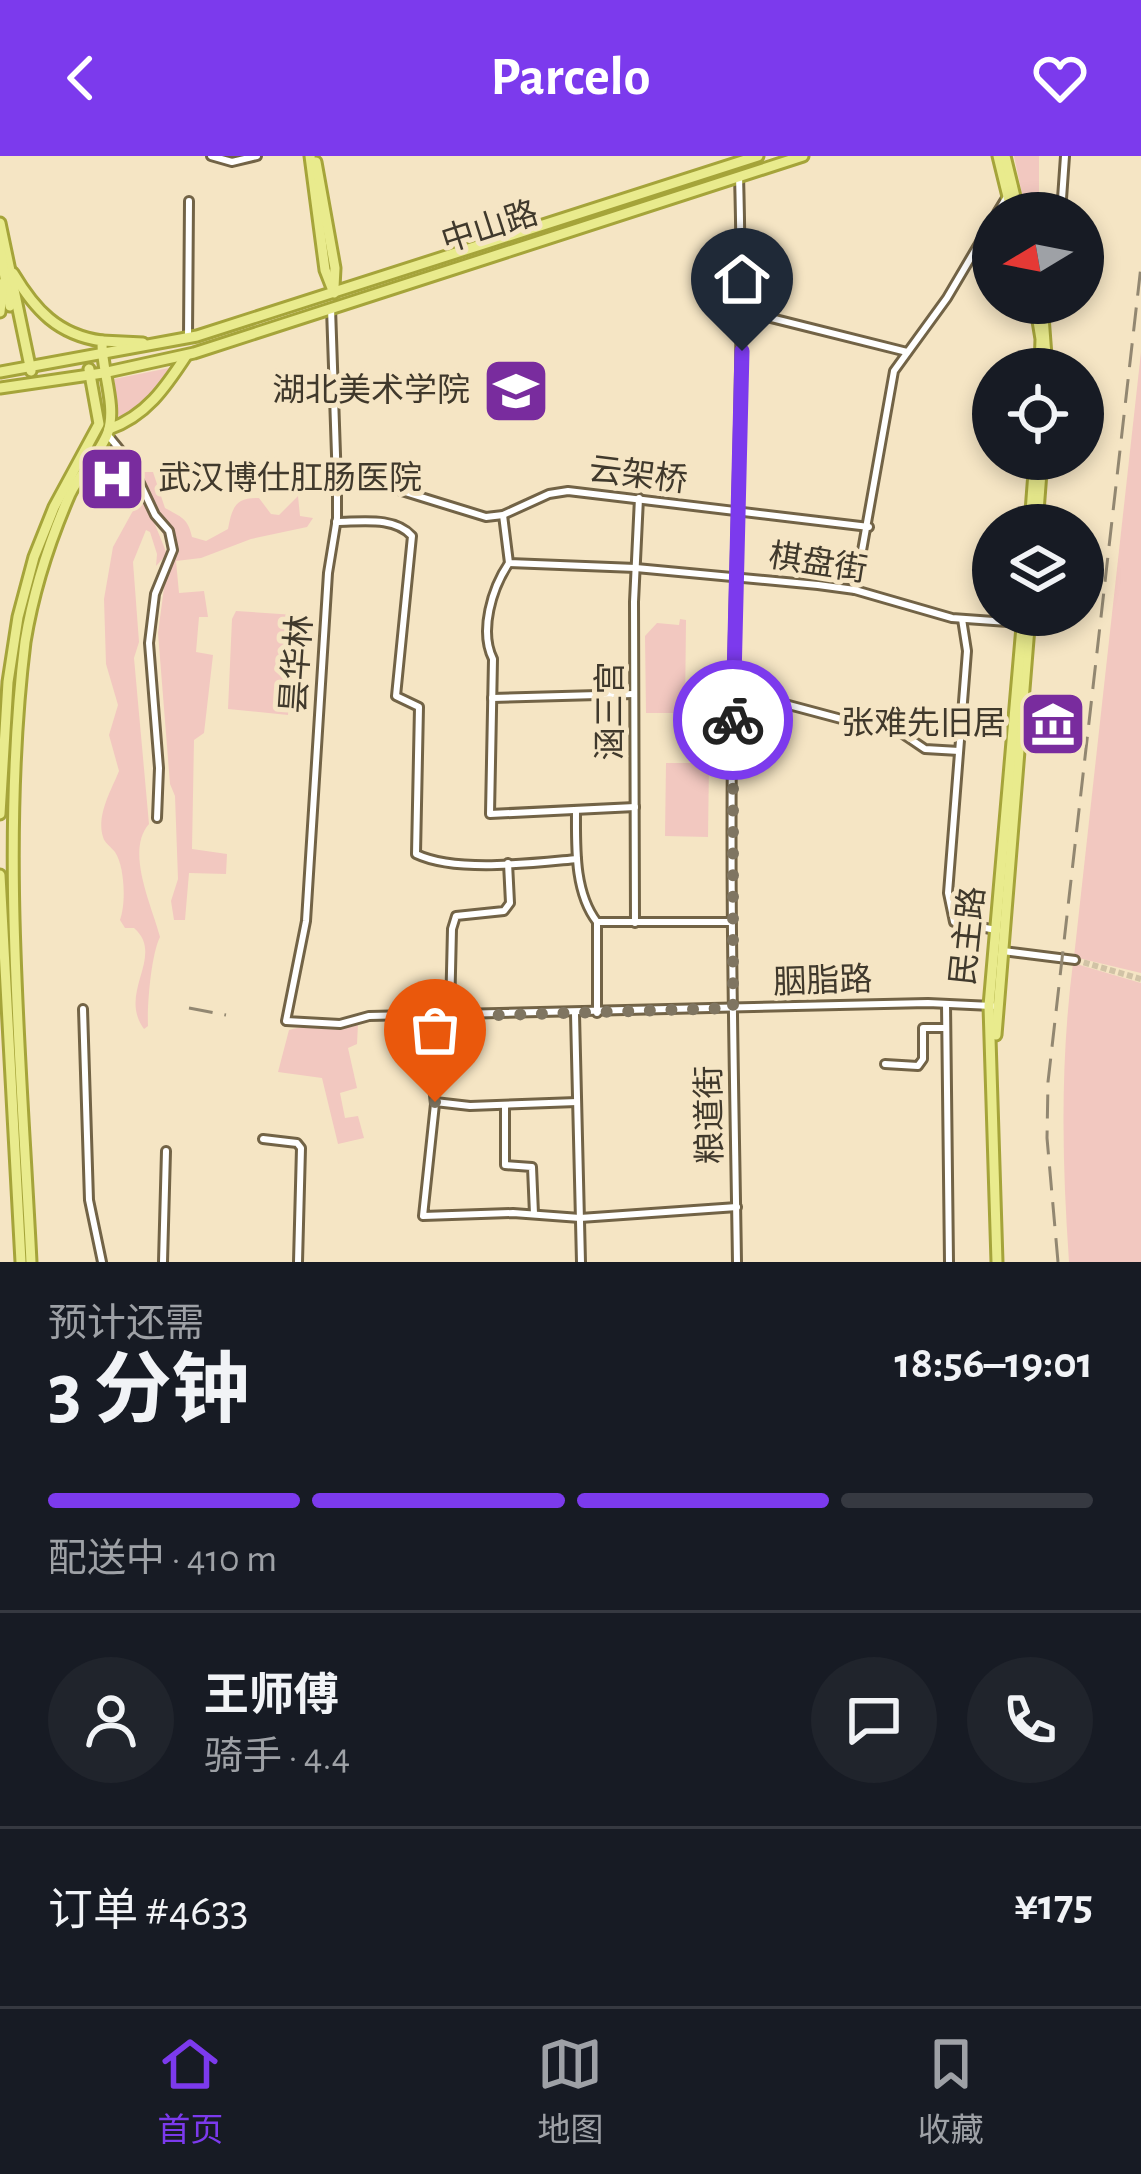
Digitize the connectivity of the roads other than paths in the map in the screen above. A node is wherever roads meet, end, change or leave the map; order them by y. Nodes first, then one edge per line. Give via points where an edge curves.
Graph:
1 (211, 156) edge
2 (256, 156) edge
3 (313, 156) edge
4 (758, 156) edge
5 (802, 156) edge
6 (1001, 156) edge
7 (1065, 156) edge
8 (739, 176) junction
9 (1007, 192) edge
10 (1010, 192) edge
11 (1062, 192) edge
12 (189, 201) dead end
13 (0, 223) edge
14 (555, 229) junction
15 (0, 249) edge
16 (972, 256) edge
17 (9, 273) junction
18 (334, 293) junction
19 (332, 308) junction
20 (743, 310) junction
21 (0, 312) edge
22 (182, 338) junction
23 (102, 341) junction
24 (154, 344) junction
25 (907, 352) junction
26 (191, 354) junction
27 (101, 356) junction
28 (88, 358) junction
29 (31, 368) junction
30 (0, 372) edge
31 (103, 373) junction
32 (90, 374) junction
33 (33, 383) junction
34 (0, 388) edge
35 (108, 431) junction
36 (337, 484) junction
37 (639, 499) junction
38 (739, 514) junction
39 (503, 515) junction
40 (336, 522) junction
41 (869, 527) junction
42 (508, 563) junction
43 (636, 568) junction
44 (737, 576) junction
45 (855, 590) junction
46 (962, 619) junction
47 (972, 619) edge
48 (1023, 636) edge
49 (1024, 636) edge
50 (634, 694) junction
51 (733, 696) junction
52 (492, 698) junction
53 (8, 709) edge
54 (959, 751) junction
55 (1, 794) edge
56 (635, 807) junction
57 (576, 811) junction
58 (0, 814) edge
59 (157, 818) dead end
60 (578, 860) junction
61 (508, 863) junction
62 (0, 875) edge
63 (597, 922) junction
64 (635, 922) junction
65 (732, 922) junction
66 (996, 930) junction
67 (999, 951) junction
68 (1075, 960) tunnel mouth
69 (0, 963) edge
70 (7, 974) junction
71 (946, 1004) junction
72 (994, 1006) junction
73 (733, 1008) junction
74 (83, 1009) dead end
75 (597, 1013) junction
76 (450, 1014) junction
77 (575, 1014) junction
78 (433, 1017) junction
79 (286, 1021) joint
80 (945, 1028) junction
81 (10, 1055) edge
82 (885, 1064) dead end
83 (435, 1102) junction
84 (577, 1102) junction
85 (505, 1104) junction
86 (263, 1139) dead end
87 (166, 1151) dead end
88 (736, 1207) junction
89 (534, 1214) junction
90 (580, 1218) junction
91 (21, 1262) edge
92 (31, 1262) edge
93 (102, 1262) edge
94 (163, 1262) edge
95 (298, 1262) edge
96 (581, 1262) edge
97 (737, 1262) edge
98 (949, 1262) edge
99 (1000, 1262) edge

1 - 2 street
3 - 18 main road
4 - 14 main road, 中山路
5 - 8 main road, 中山路
6 - 9 main road
6 - 10 main road
7 - 11 street
8 - 14 main road, 中山路
8 - 20 street, 粮道街
12 - 22 street
13 - 17 main road
14 - 18 main road, 中山路
14 - 19 main road, 中山路
15 - 17 main road
16 - 25 street
17 - 21 main road
17 - 23 main road via 63,331
17 - 29 main road via 11,309
18 - 22 main road, 中山路
19 - 26 main road, 中山路
19 - 36 street, 昙华林
20 - 25 street
20 - 38 street, 粮道街
22 - 24 main road, 中山路
23 - 24 main road
23 - 27 main road
24 - 27 main road, 中山路
25 - 41 street via 894,371
26 - 31 main road, 中山路
26 - 35 main road via 145,410
27 - 28 main road, 中山路
27 - 31 main road
28 - 29 main road, 中山路
28 - 32 main road
29 - 30 main road, 中山路
29 - 33 main road
31 - 32 main road, 中山路
31 - 35 main road
32 - 33 main road, 中山路
32 - 53 main road via 99,424 34,557
33 - 34 main road, 中山路
35 - 53 main road via 72,491 45,561
35 - 59 street via 173,550 155,595 149,644
36 - 39 street via 379,485
36 - 40 street, 昙华林
37 - 38 street, 云架桥
37 - 39 street, 云架桥 via 568,491
37 - 43 street, 涵三宫
38 - 41 street, 云架桥
38 - 44 street, 粮道街
39 - 42 street
40 - 61 street via 389,523 412,536 396,696 419,707 416,854
40 - 79 street, 昙华林 via 306,921
41 - 45 street
42 - 43 street, 棋盘街
42 - 52 street via 496,581 485,644 493,659
43 - 44 street, 棋盘街
43 - 50 street, 涵三宫
44 - 45 street, 棋盘街
44 - 51 street, 粮道街
45 - 46 street, 棋盘街
46 - 47 street, 棋盘街
46 - 54 street
48 - 66 main road, 民主路
49 - 67 main road, 民主路
50 - 52 street
50 - 56 street, 涵三宫
51 - 54 street via 844,720 878,717 926,749
51 - 65 street, 粮道街
52 - 57 street via 490,814
53 - 55 main road
53 - 81 main road
54 - 66 street via 948,893 954,922
55 - 58 main road
56 - 57 street
56 - 64 street, 涵三宫
57 - 60 street
60 - 61 street
60 - 63 street
61 - 76 street via 504,911 456,916
62 - 70 main road
63 - 64 street
63 - 75 street
64 - 65 street
65 - 73 street, 粮道街
66 - 67 main road, 民主路
67 - 68 street
67 - 72 main road, 民主路
69 - 70 main road
70 - 81 main road
71 - 72 street, 胭脂路
71 - 73 street, 胭脂路
71 - 80 street
72 - 99 main road, 民主路
73 - 75 street, 胭脂路
73 - 88 street, 粮道街
74 - 93 street via 88,1200
75 - 77 street, 胭脂路
76 - 77 street, 胭脂路
76 - 78 street, 胭脂路
77 - 84 street
78 - 79 street, 胭脂路
78 - 83 street
80 - 82 street via 923,1028 918,1066
80 - 98 street
81 - 91 main road
81 - 92 main road
83 - 85 street
83 - 89 street via 423,1216
84 - 85 street
84 - 90 street
85 - 89 street via 505,1165 532,1167
86 - 95 street via 301,1148
87 - 94 street
88 - 90 street
88 - 97 street, 粮道街
89 - 90 street
90 - 96 street

